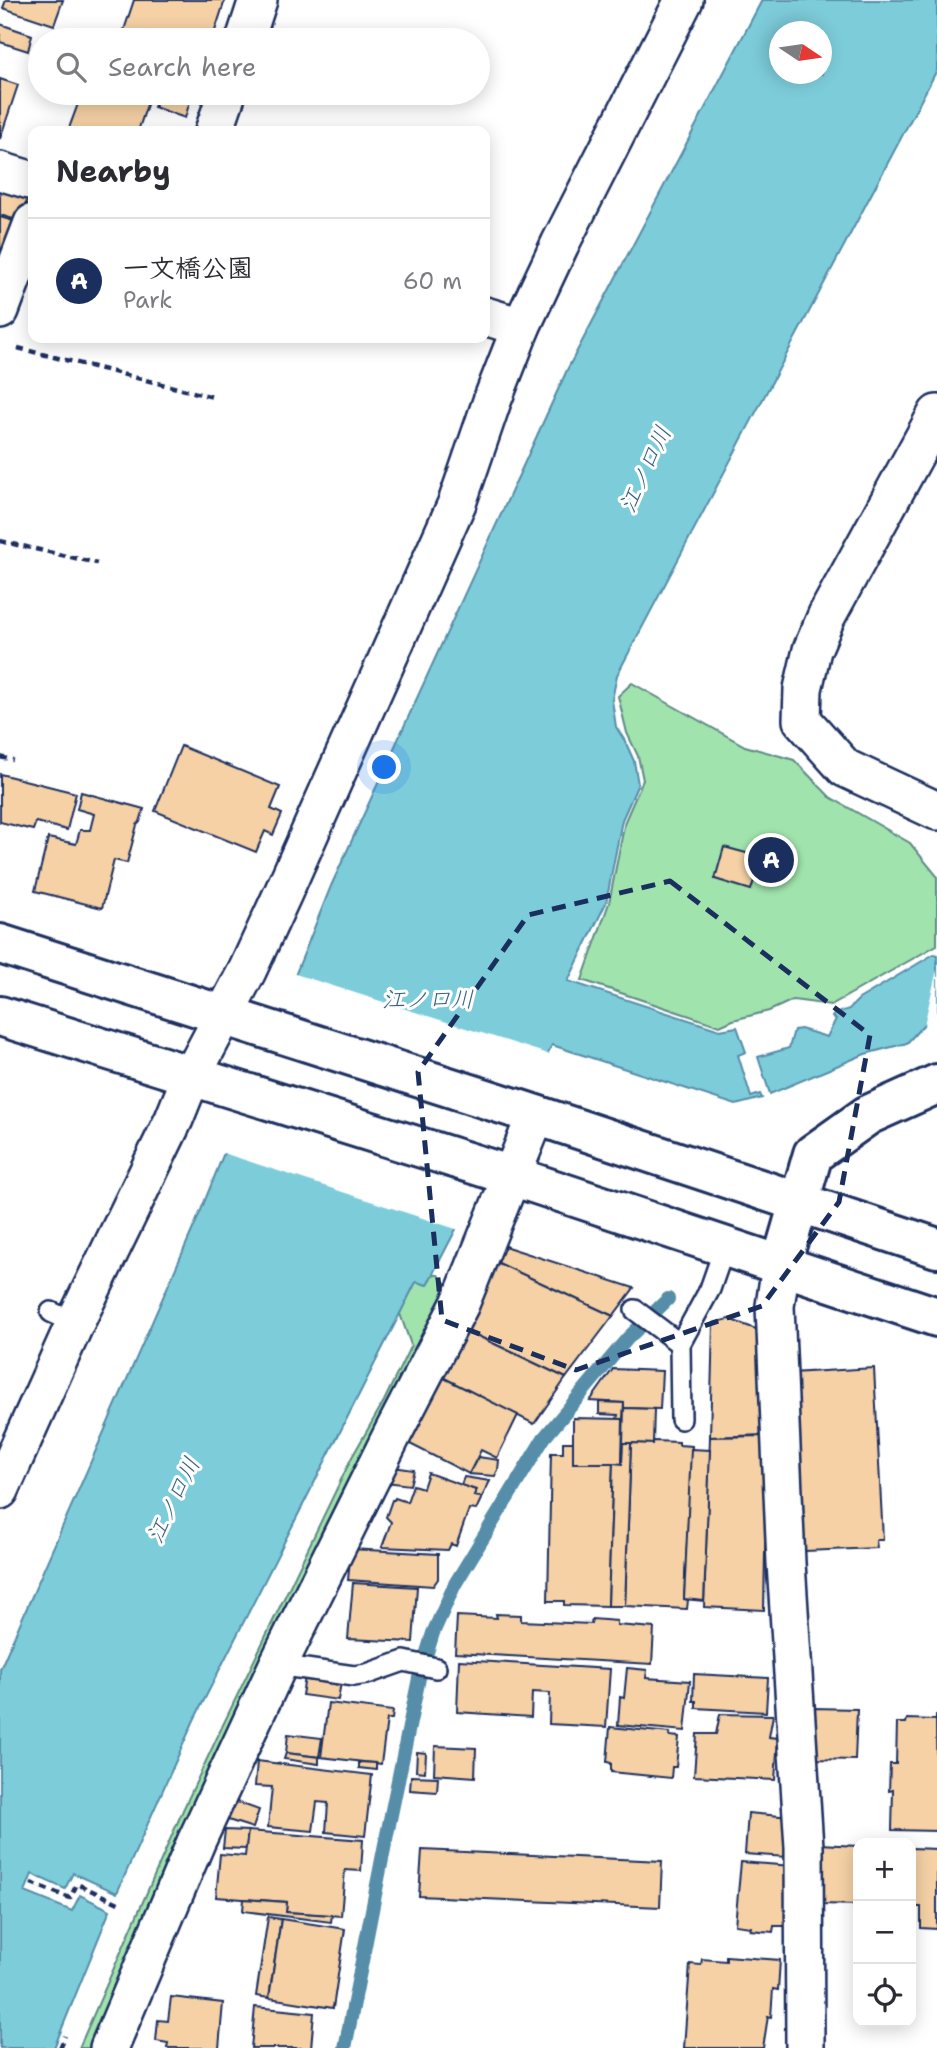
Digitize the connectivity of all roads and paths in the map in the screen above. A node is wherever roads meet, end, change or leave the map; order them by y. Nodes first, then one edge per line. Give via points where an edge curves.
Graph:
1 (258, 0) edge
2 (684, 0) edge
3 (249, 28) edge
4 (223, 105) edge
5 (216, 126) edge
6 (0, 171) edge
7 (28, 179) edge
8 (28, 236) edge
9 (0, 310) edge
10 (490, 318) edge
11 (521, 327) junction
12 (13, 347) dead end
13 (213, 397) dead end
14 (932, 433) edge
15 (0, 541) edge
16 (97, 563) dead end
17 (0, 757) edge
18 (13, 760) dead end
19 (937, 811) edge
20 (0, 944) edge
21 (0, 1016) edge
22 (234, 1019) junction
23 (205, 1082) junction
24 (937, 1084) edge
25 (530, 1113) junction
26 (502, 1173) junction
27 (799, 1202) junction
28 (725, 1246) junction
29 (937, 1248) edge
30 (780, 1265) junction
31 (635, 1310) dead end
32 (937, 1317) edge
33 (680, 1344) junction
34 (681, 1419) dead end
35 (0, 1490) edge
36 (278, 1665) junction
37 (436, 1668) dead end
38 (31, 1883) dead end
39 (123, 1905) dead end
40 (109, 2048) edge
41 (805, 2048) edge

1 - 3 street
2 - 11 street
4 - 5 street
6 - 7 street
8 - 9 street
10 - 11 street
11 - 22 street via 457,503 247,971
12 - 13 path
14 - 19 street via 811,650 802,720 845,768
15 - 16 path
17 - 18 path
20 - 22 street
21 - 23 street
22 - 23 street
22 - 25 street
23 - 26 street
23 - 35 street via 174,1119 63,1318
24 - 27 street via 868,1115 813,1154
25 - 26 street
25 - 27 street
26 - 28 street
26 - 36 street via 460,1304
27 - 29 street
27 - 30 street
28 - 30 street
28 - 33 lane via 710,1289
30 - 32 street
30 - 41 street via 775,1306 804,1847
31 - 33 lane
33 - 34 lane
36 - 37 lane via 354,1676 404,1661
36 - 40 street via 196,1842
38 - 39 path via 70,1898 78,1884

